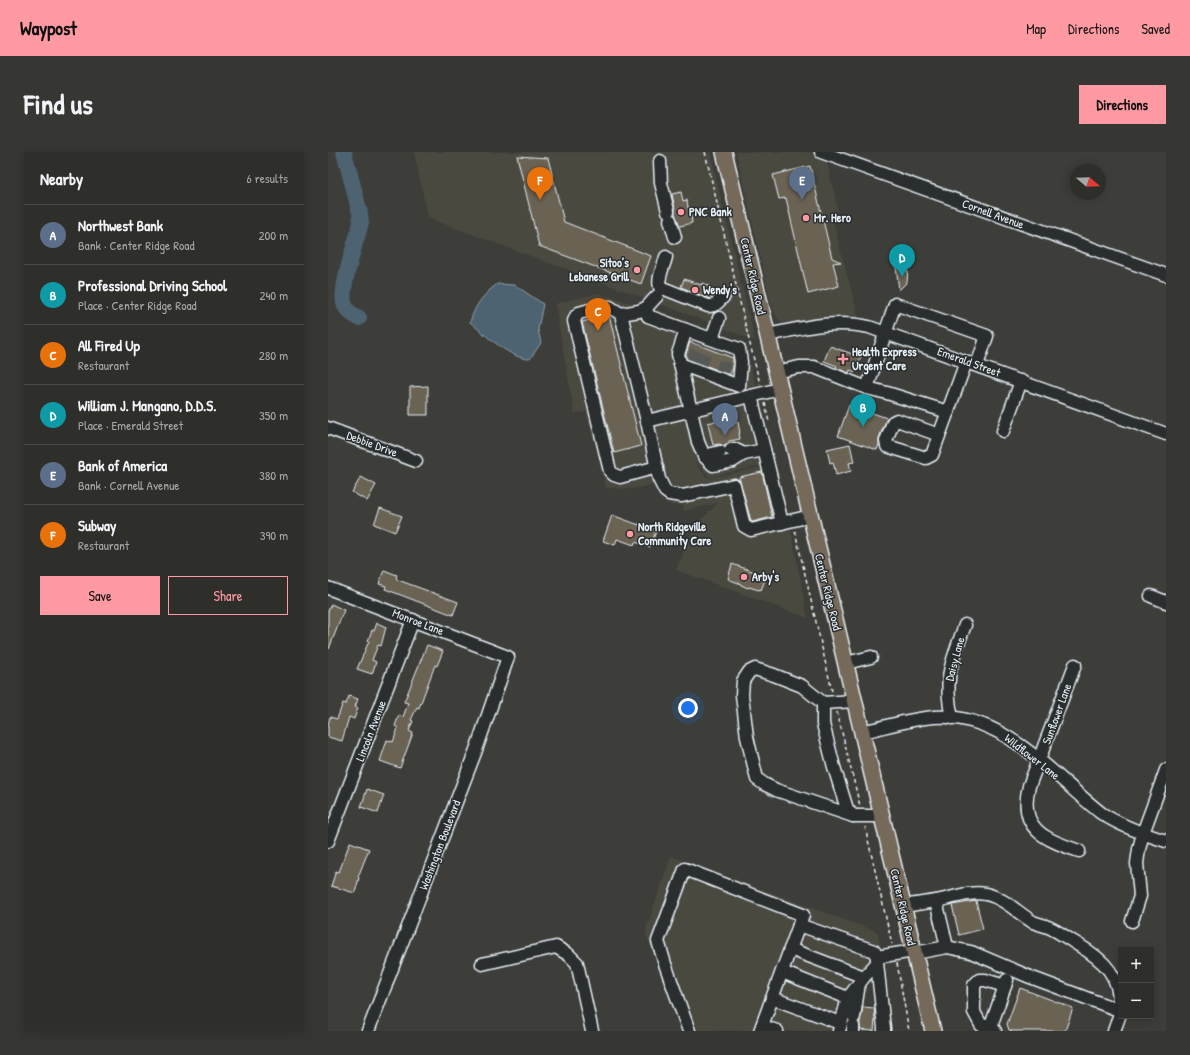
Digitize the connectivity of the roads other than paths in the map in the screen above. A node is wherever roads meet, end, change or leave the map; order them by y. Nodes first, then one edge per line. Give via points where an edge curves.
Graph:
1 (724, 152) edge
2 (821, 152) edge
3 (660, 161) dead end
4 (675, 237) dead end
5 (666, 257) dead end
6 (1166, 275) edge
7 (657, 296) dead end
8 (724, 296) dead end
9 (646, 308) junction
10 (622, 314) junction
11 (719, 318) dead end
12 (686, 330) junction
13 (885, 332) junction
14 (768, 336) junction
15 (706, 341) junction
16 (972, 363) junction
17 (693, 366) junction
18 (776, 372) junction
19 (1021, 381) junction
20 (739, 386) junction
21 (867, 388) junction
22 (780, 389) junction
23 (752, 396) junction
24 (691, 410) junction
25 (948, 412) junction
26 (647, 421) junction
27 (328, 428) edge
28 (1003, 431) dead end
29 (1166, 434) edge
30 (939, 435) dead end
31 (764, 450) junction
32 (744, 454) junction
33 (704, 456) junction
34 (416, 461) dead end
35 (657, 467) junction
36 (811, 516) junction
37 (787, 522) junction
38 (328, 588) edge
39 (1151, 596) dead end
40 (1166, 602) edge
41 (413, 620) junction
42 (965, 625) dead end
43 (508, 657) joint
44 (871, 657) dead end
45 (846, 663) junction
46 (1074, 665) dead end
47 (854, 701) junction
48 (829, 703) junction
49 (952, 718) junction
50 (862, 732) junction
51 (1039, 761) junction
52 (1166, 770) edge
53 (858, 816) junction
54 (882, 816) junction
55 (1143, 833) junction
56 (328, 841) edge
57 (1166, 841) edge
58 (1079, 851) dead end
59 (936, 901) junction
60 (903, 906) junction
61 (1132, 921) dead end
62 (799, 925) junction
63 (947, 947) junction
64 (790, 949) junction
65 (914, 952) junction
66 (877, 960) junction
67 (482, 964) dead end
68 (1011, 969) junction
69 (782, 972) junction
70 (861, 979) junction
71 (1005, 986) junction
72 (1118, 990) edge
73 (772, 998) junction
74 (848, 998) junction
75 (1118, 1011) edge
76 (1118, 1019) edge
77 (853, 1025) edge
78 (839, 1027) edge
79 (761, 1028) edge
80 (994, 1029) edge
81 (368, 1031) edge
82 (592, 1031) edge
83 (689, 1031) edge
84 (777, 1031) edge
85 (884, 1031) edge
86 (933, 1031) edge
87 (1114, 1031) edge

1 - 14 main road, Center Ridge Road
2 - 6 street, Cornell Avenue
3 - 4 street via 661,183
5 - 8 street via 660,287 712,306
7 - 9 street
9 - 10 street
9 - 12 street via 648,316
10 - 26 street
10 - 35 street via 610,307 600,307 579,313 574,321 610,471 620,477
11 - 15 street
12 - 15 street
12 - 17 street via 678,354
13 - 14 street, Emerald Street via 859,324 838,323
13 - 16 street, Emerald Street
13 - 16 street via 895,304 987,336
13 - 21 street
14 - 18 main road, Center Ridge Road
15 - 20 street via 729,351 739,349
16 - 19 street, Emerald Street
16 - 25 street
17 - 20 street
17 - 24 street
18 - 21 street via 814,367
18 - 22 main road, Center Ridge Road
19 - 28 street
19 - 29 street, Emerald Street
20 - 23 street
21 - 25 street
22 - 23 street
22 - 36 main road, Center Ridge Road
23 - 24 street
23 - 31 street
24 - 26 street
24 - 33 street
25 - 30 street
26 - 35 street
27 - 34 street, Debbie Drive
31 - 32 street
31 - 37 street
32 - 33 street via 734,449
32 - 33 street via 733,462 713,465
35 - 37 street via 662,486 669,494 682,496 734,485 744,526 751,530
36 - 37 street
36 - 45 main road, Center Ridge Road
38 - 41 street, Monroe Lane
39 - 40 street
41 - 43 street, Monroe Lane
41 - 56 street, Lincoln Avenue
42 - 49 street, Daisy Lane via 948,675 947,689
43 - 81 street, Washington Boulevard via 476,750
44 - 45 street
45 - 47 main road, Center Ridge Road
46 - 51 street, Sunflower Lane
47 - 48 street
47 - 50 main road, Center Ridge Road
48 - 53 street via 823,724 834,768 846,809
48 - 53 street via 802,686 768,673 754,670 748,672 743,681 747,737 757,779 776,790
49 - 50 street, Wildflower Lane via 912,720
49 - 51 street, Wildflower Lane via 977,722 997,730
50 - 54 main road, Center Ridge Road
51 - 55 street, Wildflower Lane via 1101,813
51 - 58 street, Sunflower Lane via 1026,796 1028,816 1043,836
52 - 55 street
53 - 54 street
54 - 60 main road, Center Ridge Road
55 - 57 street, Wildflower Lane
55 - 61 street via 1137,863 1140,896
59 - 60 street
59 - 63 street
59 - 72 street via 976,893 995,897 1036,923 1059,932 1096,956 1111,973
60 - 65 main road, Center Ridge Road
62 - 64 street
62 - 66 street via 874,951
62 - 83 street via 803,915 685,869 658,941
63 - 65 street
63 - 68 street via 971,952
64 - 69 street
64 - 70 street
65 - 66 street via 895,954
65 - 86 main road, Center Ridge Road
66 - 70 street
66 - 85 street
67 - 82 street via 556,947 577,963
68 - 71 street
68 - 75 street
69 - 73 street
69 - 74 street
70 - 74 street
70 - 77 street
71 - 80 street via 993,1020
71 - 80 street via 985,980 979,980 974,984 974,1012 982,1025
73 - 78 street
73 - 79 street
74 - 78 street
76 - 87 street
79 - 84 street

